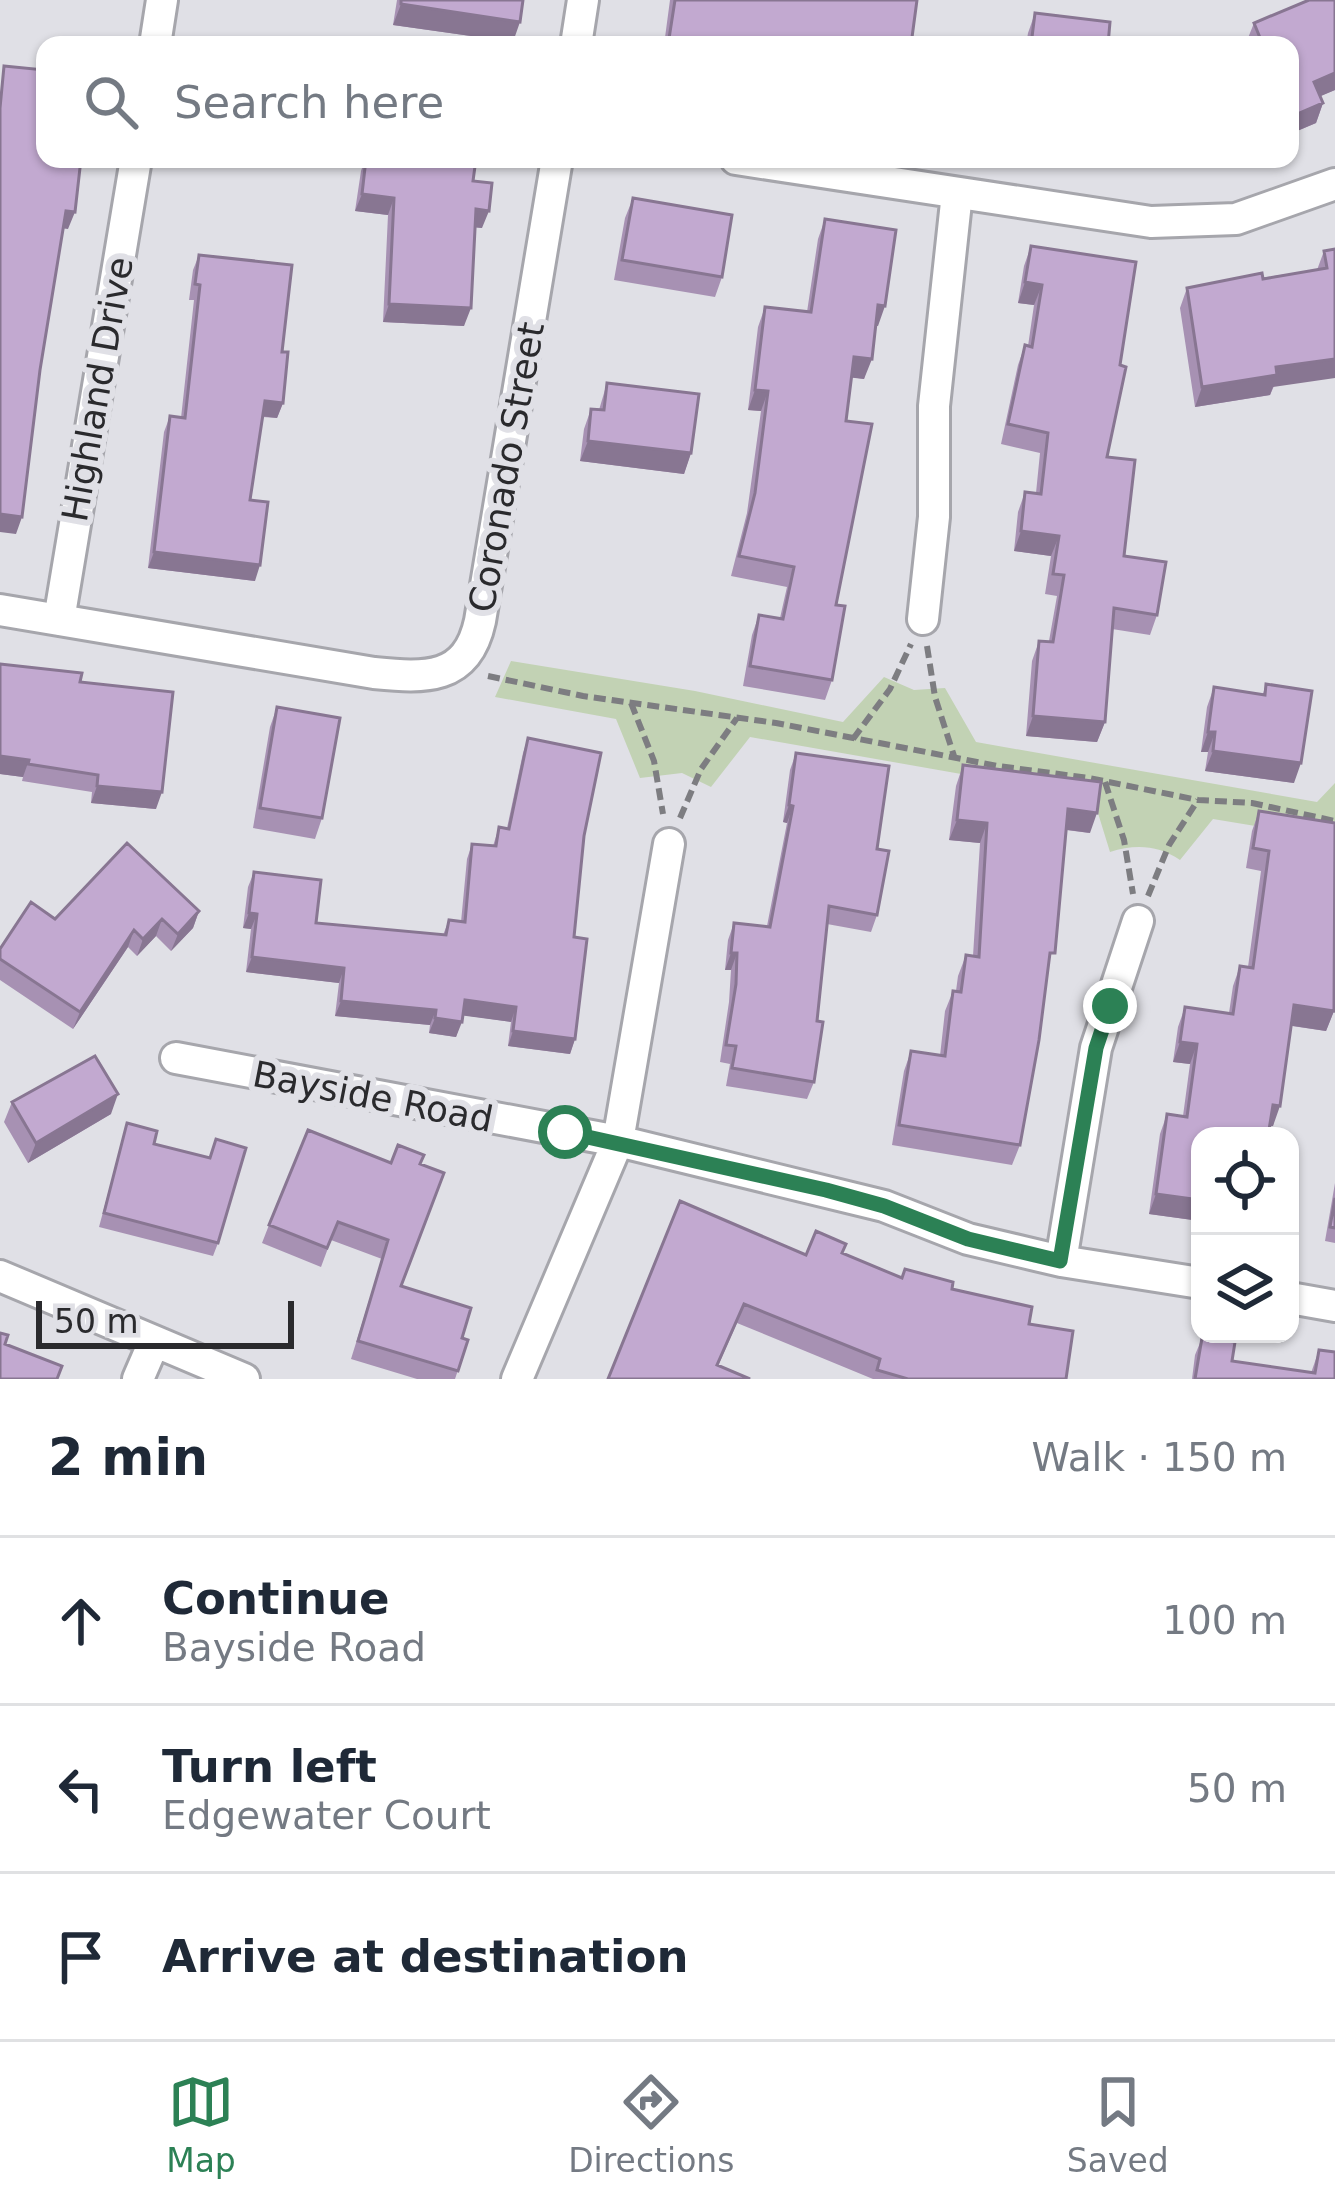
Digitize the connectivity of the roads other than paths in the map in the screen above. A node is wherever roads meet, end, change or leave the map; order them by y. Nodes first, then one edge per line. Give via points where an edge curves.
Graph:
1 (162, 0) edge
2 (583, 0) edge
3 (156, 36) edge
4 (577, 36) edge
5 (134, 168) edge
6 (556, 168) edge
7 (794, 168) edge
8 (1335, 184) edge
9 (957, 193) junction
10 (0, 610) edge
11 (923, 619) road end
12 (59, 620) junction
13 (669, 844) road end
14 (1138, 921) road end
15 (176, 1058) dead end
16 (619, 1141) junction
17 (1060, 1261) junction
18 (0, 1276) edge
19 (1191, 1282) edge
20 (1299, 1300) edge
21 (1335, 1306) edge
22 (154, 1342) junction
23 (138, 1379) edge
24 (244, 1379) edge
25 (518, 1379) edge

1 - 3 street
2 - 4 street
5 - 12 street, Highland Drive
6 - 12 street, Coronado Street via 470,652 452,668 414,677
7 - 9 street
8 - 9 street via 1237,218 1150,222
9 - 11 street
10 - 12 street
13 - 16 street
14 - 17 street via 1096,1048
15 - 16 street, Bayside Road
16 - 17 street, Bayside Road via 865,1201 968,1239
16 - 25 street
17 - 19 street, Bayside Road
18 - 22 street
20 - 21 street
22 - 23 street
22 - 24 street

